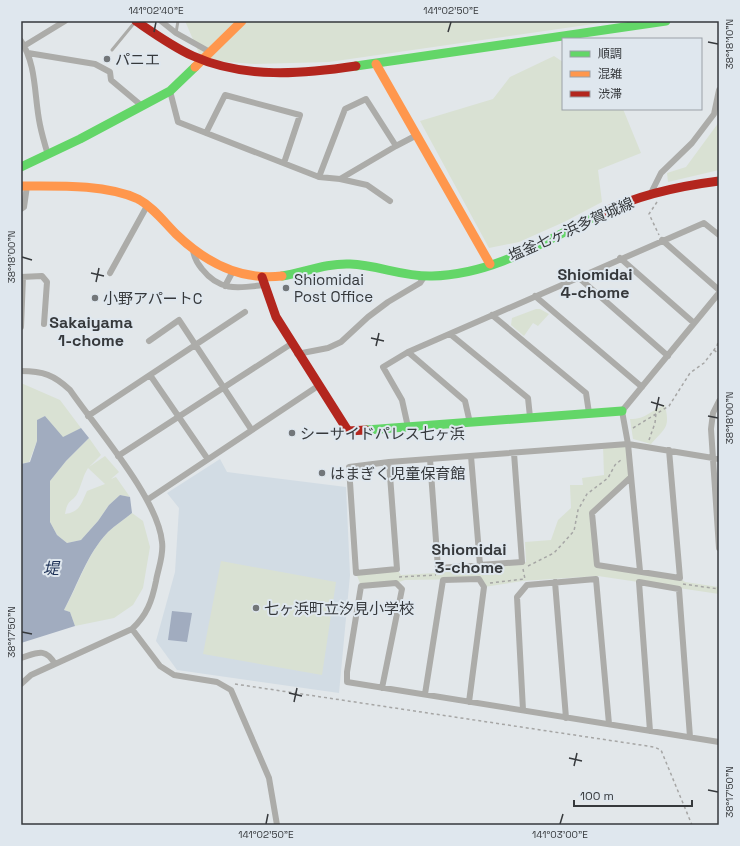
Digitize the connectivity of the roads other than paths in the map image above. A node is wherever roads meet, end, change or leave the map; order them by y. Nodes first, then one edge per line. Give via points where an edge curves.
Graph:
1 (64, 21) edge
2 (136, 21) edge
3 (161, 21) edge
4 (178, 21) edge
5 (242, 21) edge
6 (666, 21) edge
7 (176, 33) junction
8 (23, 44) edge
9 (112, 50) dead end
10 (210, 52) junction
11 (28, 53) junction
12 (202, 60) junction
13 (376, 64) junction
14 (170, 90) junction
15 (719, 90) edge
16 (142, 106) junction
17 (206, 133) junction
18 (417, 136) junction
19 (396, 146) junction
20 (48, 154) junction
21 (22, 163) edge
22 (284, 163) junction
23 (319, 177) junction
24 (340, 179) junction
25 (719, 181) edge
26 (24, 186) edge
27 (650, 195) junction
28 (390, 201) dead end
29 (147, 206) junction
30 (21, 209) edge
31 (719, 235) edge
32 (662, 240) junction
33 (193, 250) junction
34 (620, 258) junction
35 (490, 264) junction
36 (233, 271) junction
37 (110, 273) dead end
38 (22, 277) edge
39 (424, 277) junction
40 (578, 277) junction
41 (263, 281) junction
42 (225, 286) junction
43 (719, 292) edge
44 (535, 296) junction
45 (245, 312) dead end
46 (492, 315) junction
47 (694, 323) junction
48 (44, 324) dead end
49 (21, 327) edge
50 (450, 334) junction
51 (149, 341) dead end
52 (196, 344) junction
53 (291, 344) junction
54 (408, 352) junction
55 (298, 354) junction
56 (668, 356) junction
57 (21, 371) edge
58 (150, 375) junction
59 (318, 386) junction
60 (642, 387) junction
61 (223, 388) junction
62 (719, 401) edge
63 (622, 410) junction
64 (589, 413) junction
65 (88, 416) junction
66 (179, 417) junction
67 (530, 417) junction
68 (470, 423) junction
69 (408, 427) junction
70 (251, 429) junction
71 (628, 444) junction
72 (668, 450) junction
73 (514, 453) junction
74 (118, 456) junction
75 (471, 456) junction
76 (712, 457) junction
77 (208, 458) junction
78 (430, 459) junction
79 (719, 459) edge
80 (389, 462) junction
81 (631, 477) junction
82 (147, 500) junction
83 (719, 548) edge
84 (480, 565) junction
85 (640, 571) junction
86 (555, 582) junction
87 (132, 629) junction
88 (21, 658) edge
89 (55, 664) junction
90 (21, 684) edge
91 (382, 688) junction
92 (424, 694) junction
93 (469, 702) junction
94 (523, 710) junction
95 (566, 718) junction
96 (609, 724) junction
97 (650, 731) junction
98 (690, 737) junction
99 (719, 742) edge
100 (277, 825) edge

1 - 8 street
2 - 9 lane
2 - 12 street via 177,48
3 - 7 street
4 - 7 lane
5 - 10 street
6 - 13 street
7 - 10 street
8 - 11 street
10 - 12 street
11 - 16 street via 95,64 110,72 111,80
11 - 20 street via 40,124
12 - 13 street via 228,68 256,72 300,73
12 - 14 street
13 - 18 street
14 - 16 street
14 - 17 street via 178,122
15 - 27 street via 714,114 692,143 662,173
16 - 20 street
17 - 22 street
17 - 22 street via 225,95 300,116
18 - 19 street
18 - 35 street
19 - 23 street via 366,99 345,109
19 - 24 street
20 - 21 street
22 - 23 street
23 - 24 street
24 - 28 street via 367,185
25 - 27 street, 塩釜七ヶ浜多賀城線
26 - 29 street, 塩釜七ヶ浜多賀城線 via 117,192 132,196
26 - 30 street via 24,207
27 - 35 street, 塩釜七ヶ浜多賀城線 via 620,204 532,249
29 - 33 street, 塩釜七ヶ浜多賀城線
29 - 37 street
31 - 32 street via 704,223
32 - 34 street
32 - 43 street
33 - 36 street, 塩釜七ヶ浜多賀城線 via 213,263
33 - 42 street via 196,262 207,275 217,284
34 - 40 street
34 - 47 street
35 - 39 street, 塩釜七ヶ浜多賀城線
36 - 41 street, 塩釜七ヶ浜多賀城線
36 - 42 street
38 - 48 street via 42,276 47,282
38 - 49 street
39 - 41 street, 塩釜七ヶ浜多賀城線 via 341,264
39 - 55 street via 420,283 368,317 341,342 328,348
40 - 44 street
40 - 56 street
41 - 42 street via 240,288
41 - 53 street via 273,312
43 - 47 street
44 - 46 street
44 - 60 street
45 - 52 street
46 - 50 street
46 - 64 street via 586,393
47 - 56 street
50 - 54 street
50 - 67 street via 528,398
51 - 52 street via 179,320
52 - 58 street
52 - 61 street
53 - 55 street
53 - 61 street
54 - 68 street via 465,401
54 - 69 street via 383,366 402,400
55 - 59 street
56 - 60 street
57 - 65 street via 35,371 57,378 70,390
58 - 65 street
58 - 66 street
59 - 69 street via 348,431
59 - 70 street
60 - 63 street
61 - 66 street
61 - 70 street
62 - 76 street via 713,413 711,429
63 - 64 street
63 - 71 street
64 - 67 street
65 - 74 street
66 - 74 street
66 - 77 street
67 - 68 street
68 - 69 street
70 - 77 street
71 - 72 street
71 - 73 street
71 - 81 street
72 - 76 street
72 - 85 street via 680,578
73 - 75 street
73 - 84 street via 522,562
74 - 82 street
75 - 78 street
75 - 84 street
76 - 79 street
76 - 83 street
77 - 82 street
78 - 80 street
78 - 84 street via 438,568
80 - 80 street via 397,569 356,573 349,467
81 - 85 street
81 - 85 street via 592,513 597,565
82 - 87 street via 161,531 163,545 147,612
86 - 94 street via 527,585 517,597
86 - 95 street
86 - 96 street via 596,579
87 - 89 street
87 - 100 street via 165,671 174,675 217,682 231,690 269,778
88 - 89 street via 44,653 50,656
89 - 90 street
91 - 91 street via 347,682 347,672 361,586 396,583 402,589
91 - 92 street
92 - 93 street
92 - 93 street via 443,580 479,578 484,587
93 - 94 street
94 - 95 street
95 - 96 street
96 - 97 street
97 - 98 street
97 - 98 street via 639,582 679,589
98 - 99 street

